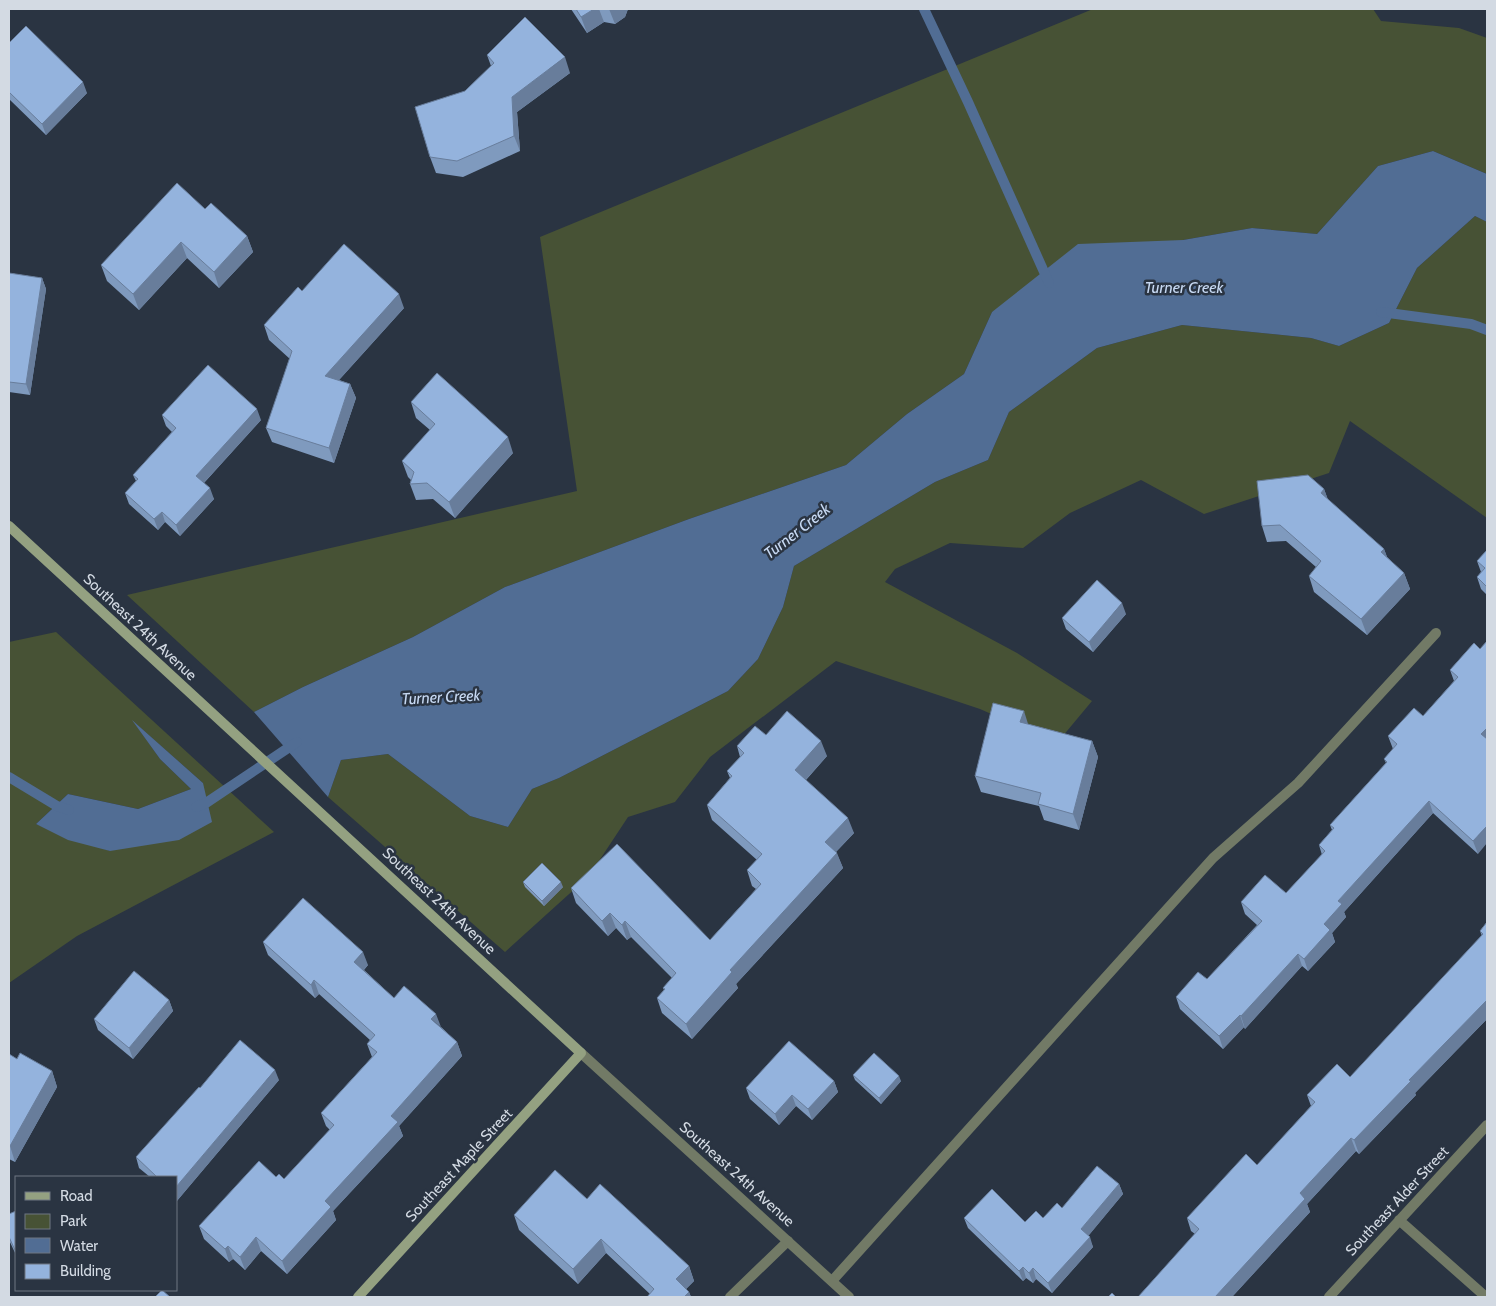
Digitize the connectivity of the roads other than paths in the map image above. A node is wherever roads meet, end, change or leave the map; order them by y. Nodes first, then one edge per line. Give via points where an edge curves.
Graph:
1 (9, 526) edge
2 (1436, 633) dead end
3 (582, 1053) junction
4 (1487, 1124) edge
5 (1398, 1220) junction
6 (788, 1241) junction
7 (832, 1281) junction
8 (358, 1297) edge
9 (730, 1297) edge
10 (849, 1297) edge
11 (1329, 1297) edge
12 (1486, 1297) edge

1 - 3 street, Southeast 24th Avenue
2 - 7 street via 1298,783 1213,858
3 - 6 street, Southeast 24th Avenue
3 - 8 street, Southeast Maple Street
4 - 5 street, Southeast Alder Street
5 - 11 street, Southeast Alder Street
5 - 12 street
6 - 7 street, Southeast 24th Avenue
6 - 9 street
7 - 10 street, Southeast 24th Avenue

